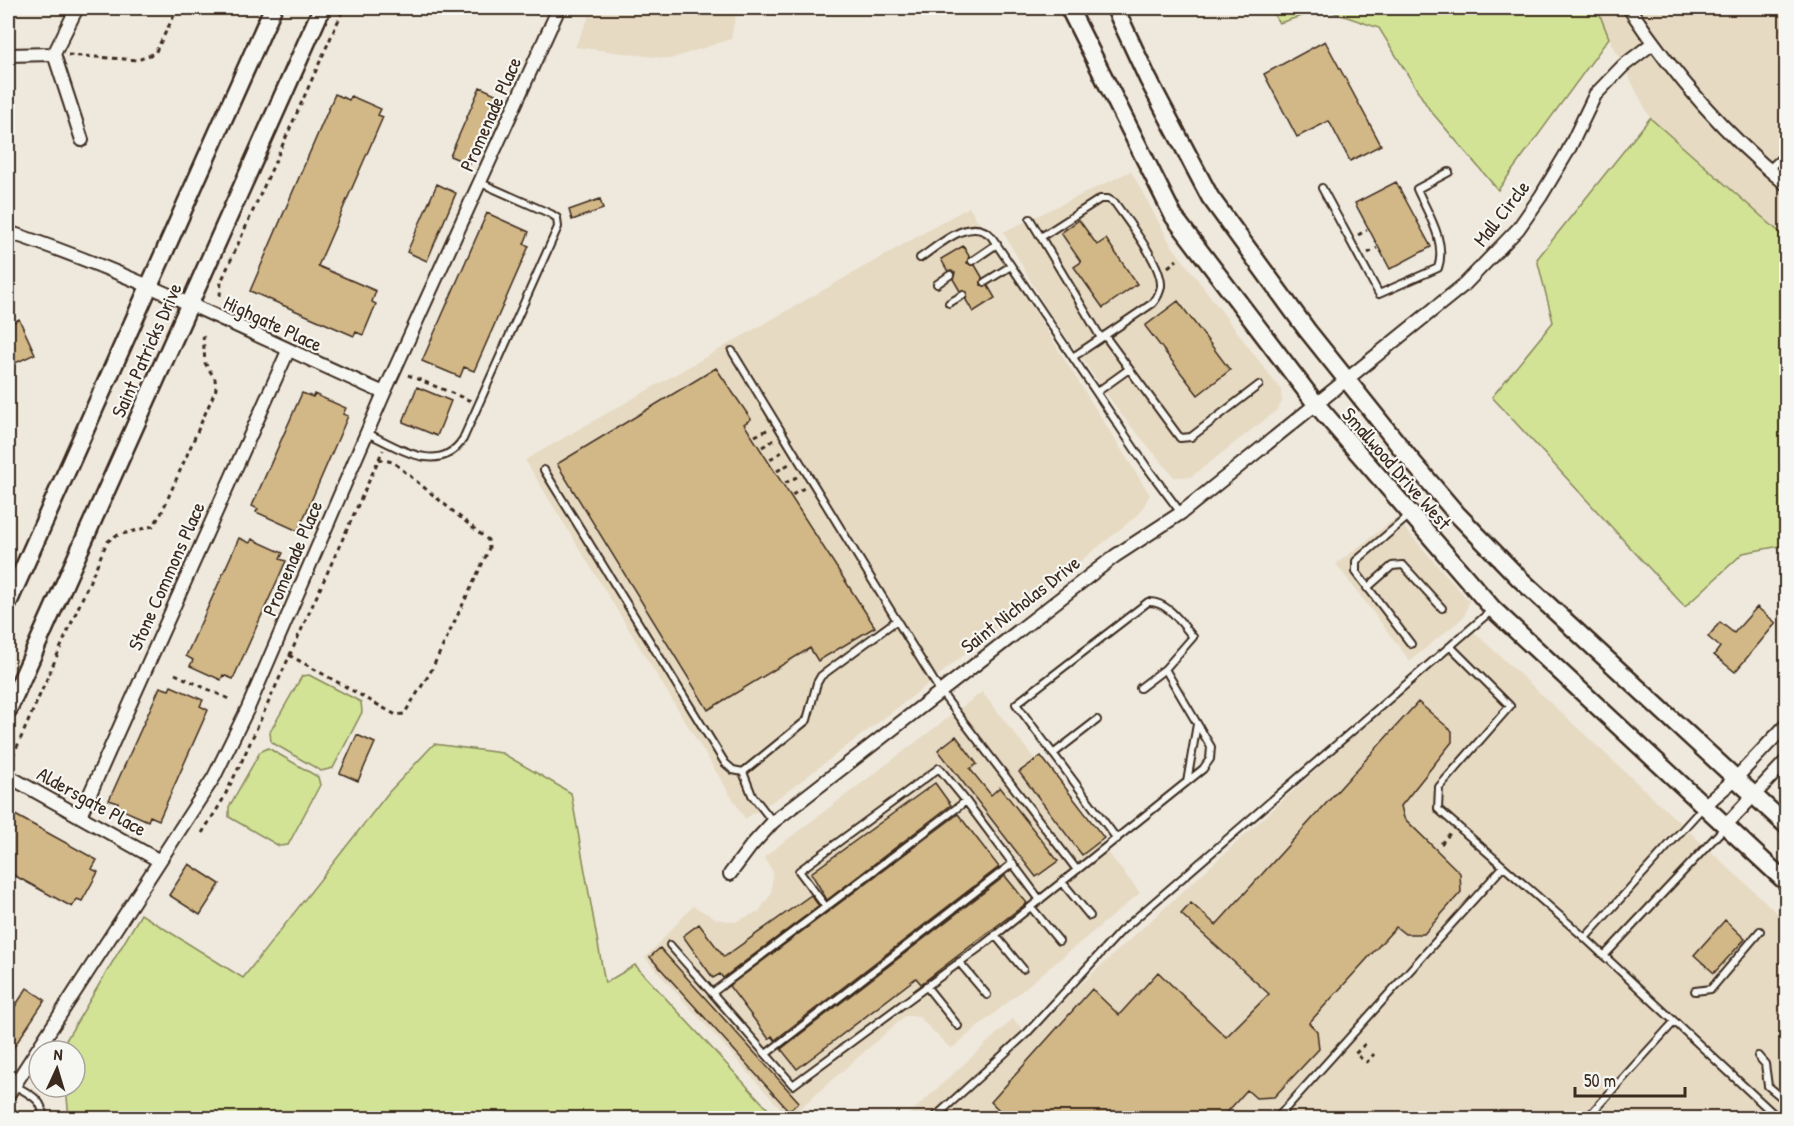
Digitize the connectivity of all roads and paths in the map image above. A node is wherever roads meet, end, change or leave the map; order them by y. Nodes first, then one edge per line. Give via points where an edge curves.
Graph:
1 (77, 8) edge
2 (178, 8) edge
3 (273, 8) edge
4 (322, 8) edge
5 (344, 8) edge
6 (559, 8) edge
7 (1070, 8) edge
8 (1115, 8) edge
9 (1629, 8) edge
10 (1653, 43) junction
11 (54, 54) junction
12 (8, 55) edge
13 (82, 140) dead end
14 (1786, 153) edge
15 (1769, 170) junction
16 (1449, 172) dead end
17 (481, 183) junction
18 (1786, 184) edge
19 (1322, 188) dead end
20 (1030, 219) dead end
21 (8, 232) edge
22 (1041, 237) junction
23 (997, 244) junction
24 (920, 258) dead end
25 (972, 261) dead end
26 (1177, 261) dead end
27 (1011, 266) junction
28 (1164, 270) dead end
29 (950, 275) dead end
30 (985, 282) dead end
31 (937, 284) dead end
32 (148, 286) junction
33 (963, 295) dead end
34 (220, 296) dead end
35 (949, 303) dead end
36 (188, 305) junction
37 (203, 335) dead end
38 (1103, 337) junction
39 (288, 351) junction
40 (732, 351) dead end
41 (1072, 357) junction
42 (1129, 369) junction
43 (408, 375) dead end
44 (1347, 380) junction
45 (1259, 385) dead end
46 (1097, 392) junction
47 (384, 393) junction
48 (479, 404) junction
49 (1316, 404) junction
50 (777, 424) junction
51 (367, 433) junction
52 (784, 435) junction
53 (755, 436) dead end
54 (762, 447) dead end
55 (791, 447) junction
56 (382, 453) dead end
57 (379, 459) junction
58 (770, 459) dead end
59 (798, 459) junction
60 (544, 470) dead end
61 (777, 471) dead end
62 (1181, 513) junction
63 (1410, 515) junction
64 (1367, 588) junction
65 (8, 603) edge
66 (1442, 608) dead end
67 (1493, 609) junction
68 (897, 620) junction
69 (1411, 644) dead end
70 (1451, 647) junction
71 (289, 655) junction
72 (1165, 669) junction
73 (175, 674) dead end
74 (1140, 688) dead end
75 (940, 691) junction
76 (231, 700) dead end
77 (8, 710) edge
78 (1097, 720) dead end
79 (1197, 723) junction
80 (1786, 724) edge
81 (1053, 754) junction
82 (13, 756) dead end
83 (1786, 761) edge
84 (744, 772) junction
85 (8, 776) edge
86 (1736, 778) junction
87 (1187, 782) junction
88 (1755, 796) junction
89 (966, 801) junction
90 (1704, 806) junction
91 (80, 816) junction
92 (773, 822) junction
93 (1726, 825) junction
94 (1786, 825) edge
95 (1457, 826) junction
96 (202, 833) dead end
97 (1117, 839) junction
98 (1441, 844) dead end
99 (158, 860) junction
100 (1012, 863) junction
101 (1503, 867) junction
102 (1077, 870) junction
103 (730, 874) dead end
104 (1062, 882) junction
105 (1786, 882) edge
106 (1040, 900) junction
107 (826, 907) junction
108 (1031, 907) junction
109 (1090, 916) dead end
110 (1760, 931) dead end
111 (995, 935) junction
112 (1585, 938) junction
113 (1059, 940) dead end
114 (670, 945) dead end
115 (1604, 956) junction
116 (959, 962) junction
117 (1023, 969) dead end
118 (926, 986) junction
119 (1695, 991) dead end
120 (712, 993) junction
121 (987, 995) dead end
122 (1674, 1022) junction
123 (958, 1026) dead end
124 (1365, 1044) dead end
125 (766, 1054) junction
126 (1374, 1054) dead end
127 (1758, 1056) dead end
128 (11, 1090) edge
129 (1786, 1101) edge
130 (44, 1119) edge
131 (934, 1119) edge
132 (1277, 1119) edge
133 (1587, 1119) edge
134 (1778, 1119) edge

1 - 11 street
2 - 11 path via 155,53 138,60
3 - 32 main road, Saint Patricks Drive
4 - 36 main road, Saint Patricks Drive
5 - 34 path via 221,282
6 - 17 street, Promenade Place
7 - 49 main road, Smallwood Drive West via 1174,217
8 - 44 main road, Smallwood Drive West via 1210,197
9 - 10 street
10 - 15 street via 1708,110
10 - 44 street, Mall Circle via 1595,95 1541,196 1496,254
11 - 12 street
11 - 13 street
14 - 15 lane
15 - 18 street
16 - 19 lane via 1417,189 1440,243 1443,255 1438,268 1379,294
17 - 47 street, Promenade Place
17 - 48 lane via 551,214 557,218 558,227
20 - 22 lane
21 - 32 street, Highgate Place
22 - 38 lane
22 - 38 lane via 1100,199 1108,199 1115,203 1145,248 1160,278 1159,295
23 - 24 lane via 987,232 969,229
23 - 25 lane
23 - 27 lane
26 - 28 path
27 - 30 lane
27 - 41 lane
29 - 31 lane
32 - 36 street, Highgate Place
32 - 65 main road, Saint Patricks Drive
33 - 35 lane
36 - 39 street, Highgate Place
36 - 77 main road, Saint Patricks Drive
37 - 82 path via 205,363 216,389 161,514 153,526 107,542
38 - 41 lane
38 - 42 lane
39 - 47 street, Highgate Place
39 - 91 street, Stone Commons Place
40 - 50 lane
41 - 46 lane
42 - 45 lane via 1176,435 1186,439
42 - 46 lane
43 - 48 path
44 - 49 street, Saint Nicholas Drive
44 - 86 main road, Smallwood Drive West via 1440,495 1519,578
46 - 62 lane
47 - 51 street, Promenade Place
48 - 51 lane via 457,449 436,460
49 - 62 street, Saint Nicholas Drive
49 - 63 main road, Smallwood Drive West
50 - 52 lane
50 - 53 path
51 - 99 street, Promenade Place via 244,718 214,777
52 - 54 path
52 - 55 lane
55 - 58 path
55 - 59 lane
56 - 57 path
57 - 71 path
57 - 71 path via 393,462 488,540 485,558 430,672 404,714 396,715
59 - 61 path
59 - 68 lane
60 - 84 lane via 725,763
62 - 75 street, Saint Nicholas Drive via 1115,556
63 - 64 lane via 1356,561 1356,572
63 - 67 main road, Smallwood Drive West
64 - 66 lane via 1392,566 1403,565
64 - 69 lane
67 - 70 lane
67 - 90 main road, Smallwood Drive West
68 - 75 lane
68 - 84 lane via 821,676 807,720
70 - 95 lane via 1510,706 1438,787 1438,809
70 - 131 lane via 1121,931 1027,1033
71 - 96 path via 221,803
72 - 74 lane
72 - 79 lane
72 - 81 lane via 1193,637 1167,608 1148,602 1016,704
73 - 76 path
75 - 92 street, Saint Nicholas Drive
75 - 102 lane
78 - 81 lane
79 - 87 lane
79 - 87 lane via 1211,747 1210,759
80 - 86 street
81 - 97 lane
83 - 88 street
84 - 92 lane via 752,795
85 - 91 street, Aldersgate Place
86 - 88 main road, Smallwood Drive West
86 - 90 street
87 - 97 lane
88 - 93 street
88 - 94 main road, Smallwood Drive West
89 - 100 lane
89 - 107 lane
89 - 107 lane via 939,768 799,871
90 - 93 main road, Smallwood Drive West
90 - 112 lane
91 - 99 street, Aldersgate Place
92 - 103 street, Saint Nicholas Drive
93 - 105 main road, Smallwood Drive West
93 - 115 lane
95 - 98 path
95 - 101 lane
97 - 102 lane
99 - 128 street, Promenade Place
100 - 106 lane
100 - 125 lane
101 - 112 lane
101 - 132 lane
102 - 104 lane
104 - 106 lane
104 - 109 lane
106 - 108 lane
107 - 120 lane
108 - 111 lane
108 - 113 lane
110 - 119 lane via 1711,990
111 - 116 lane
111 - 117 lane
112 - 115 lane
114 - 120 lane
115 - 122 lane
116 - 118 lane
116 - 121 lane
118 - 123 lane
118 - 125 lane via 793,1085
120 - 125 lane
122 - 133 lane
122 - 134 lane
124 - 126 path via 1355,1054 1367,1062
127 - 129 lane via 1765,1064 1768,1086
128 - 130 lane via 38,1099

